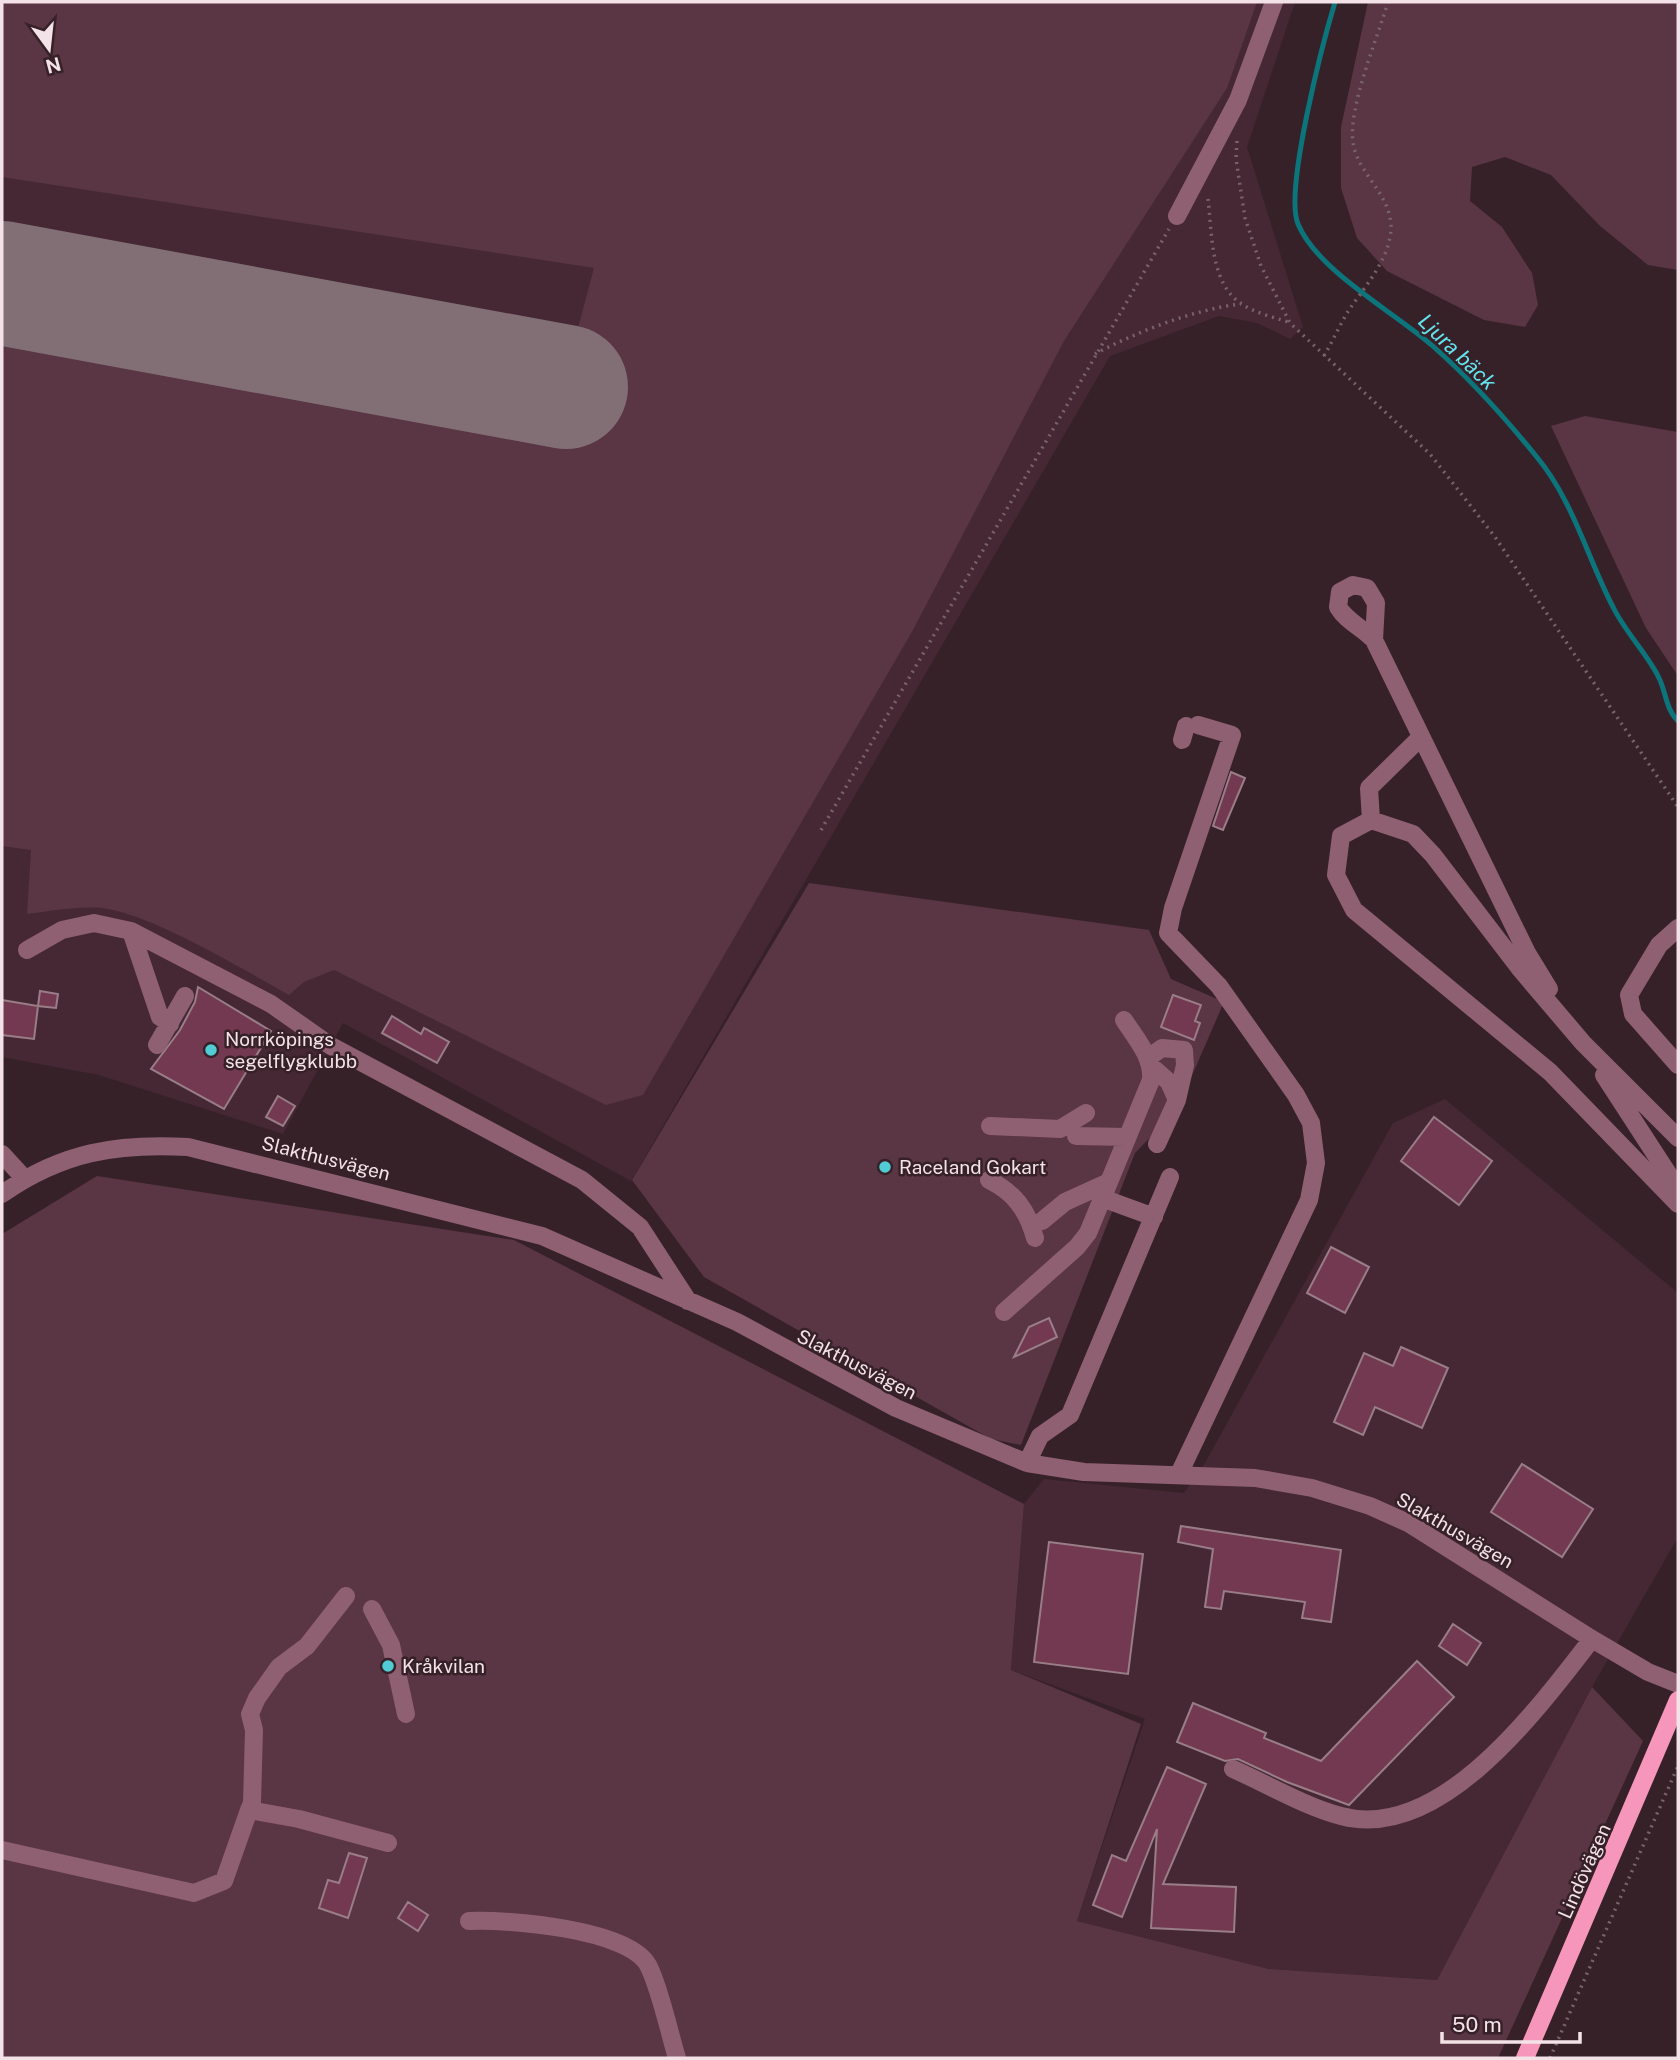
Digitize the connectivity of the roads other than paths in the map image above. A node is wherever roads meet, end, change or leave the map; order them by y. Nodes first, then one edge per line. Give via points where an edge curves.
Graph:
1 (1273, 2) edge
2 (1177, 216) road end
3 (1374, 640) dead end
4 (1189, 731) dead end
5 (1420, 738) junction
6 (1371, 820) junction
7 (1678, 928) edge
8 (131, 931) junction
9 (27, 950) dead end
10 (185, 996) dead end
11 (1124, 1020) dead end
12 (170, 1024) junction
13 (1583, 1043) junction
14 (157, 1045) dead end
15 (1150, 1062) junction
16 (1678, 1065) edge
17 (1177, 1100) junction
18 (1086, 1113) dead end
19 (990, 1126) dead end
20 (1076, 1136) dead end
21 (1127, 1137) junction
22 (1678, 1139) edge
23 (1157, 1144) dead end
24 (2, 1154) edge
25 (1170, 1177) dead end
26 (24, 1178) junction
27 (989, 1180) dead end
28 (1678, 1189) edge
29 (2, 1194) edge
30 (1102, 1197) junction
31 (1058, 1200) junction
32 (1678, 1204) edge
33 (1154, 1217) junction
34 (688, 1301) junction
35 (1004, 1312) dead end
36 (1027, 1462) junction
37 (1179, 1474) junction
38 (346, 1596) dead end
39 (372, 1609) dead end
40 (1592, 1639) junction
41 (1678, 1684) edge
42 (1678, 1700) edge
43 (406, 1714) dead end
44 (1233, 1769) dead end
45 (249, 1810) junction
46 (387, 1843) dead end
47 (2, 1850) edge
48 (469, 1921) dead end
49 (677, 2058) edge
50 (1525, 2058) edge

1 - 2 street via 1238,100
3 - 5 street
4 - 37 street via 1233,735 1168,933 1219,986 1296,1095 1311,1123 1316,1163 1309,1200
5 - 6 street via 1369,788
5 - 13 street via 1527,953
6 - 13 street via 1413,834 1433,855
6 - 32 street via 1341,836 1336,876 1354,910 1550,1072
7 - 16 street via 1659,945 1629,995 1633,1014
8 - 9 street via 94,923 62,930
8 - 12 street via 160,1017
8 - 34 street via 271,1004 331,1046 582,1180 640,1227
10 - 12 street
11 - 15 street
12 - 14 street
13 - 22 street
13 - 28 street
15 - 17 street via 1169,1082
15 - 17 street via 1161,1048 1184,1051
15 - 21 street via 1151,1080
17 - 23 street
18 - 19 street via 1060,1129
20 - 21 street
21 - 30 street
24 - 26 street
25 - 33 street
26 - 29 street, Slakthusvägen
26 - 34 street, Slakthusvägen via 85,1154 138,1144 188,1147 542,1236
27 - 31 street via 1006,1188 1038,1229
30 - 31 street
30 - 31 street
30 - 33 street
30 - 35 street via 1088,1233 1077,1247
33 - 36 street via 1070,1415 1040,1436
34 - 36 street, Slakthusvägen via 737,1322 895,1408
36 - 37 street, Slakthusvägen via 1084,1472
37 - 40 street, Slakthusvägen via 1255,1478 1312,1488 1370,1506 1408,1523
38 - 45 street via 307,1646 279,1667 253,1706
39 - 43 street via 391,1645
40 - 41 street, Slakthusvägen
40 - 44 street via 1482,1767 1446,1793 1391,1816 1340,1816
42 - 50 main road, Lindövägen
45 - 46 street
45 - 47 street via 224,1881 194,1893
48 - 49 street via 530,1922 579,1931 632,1951 647,1964

